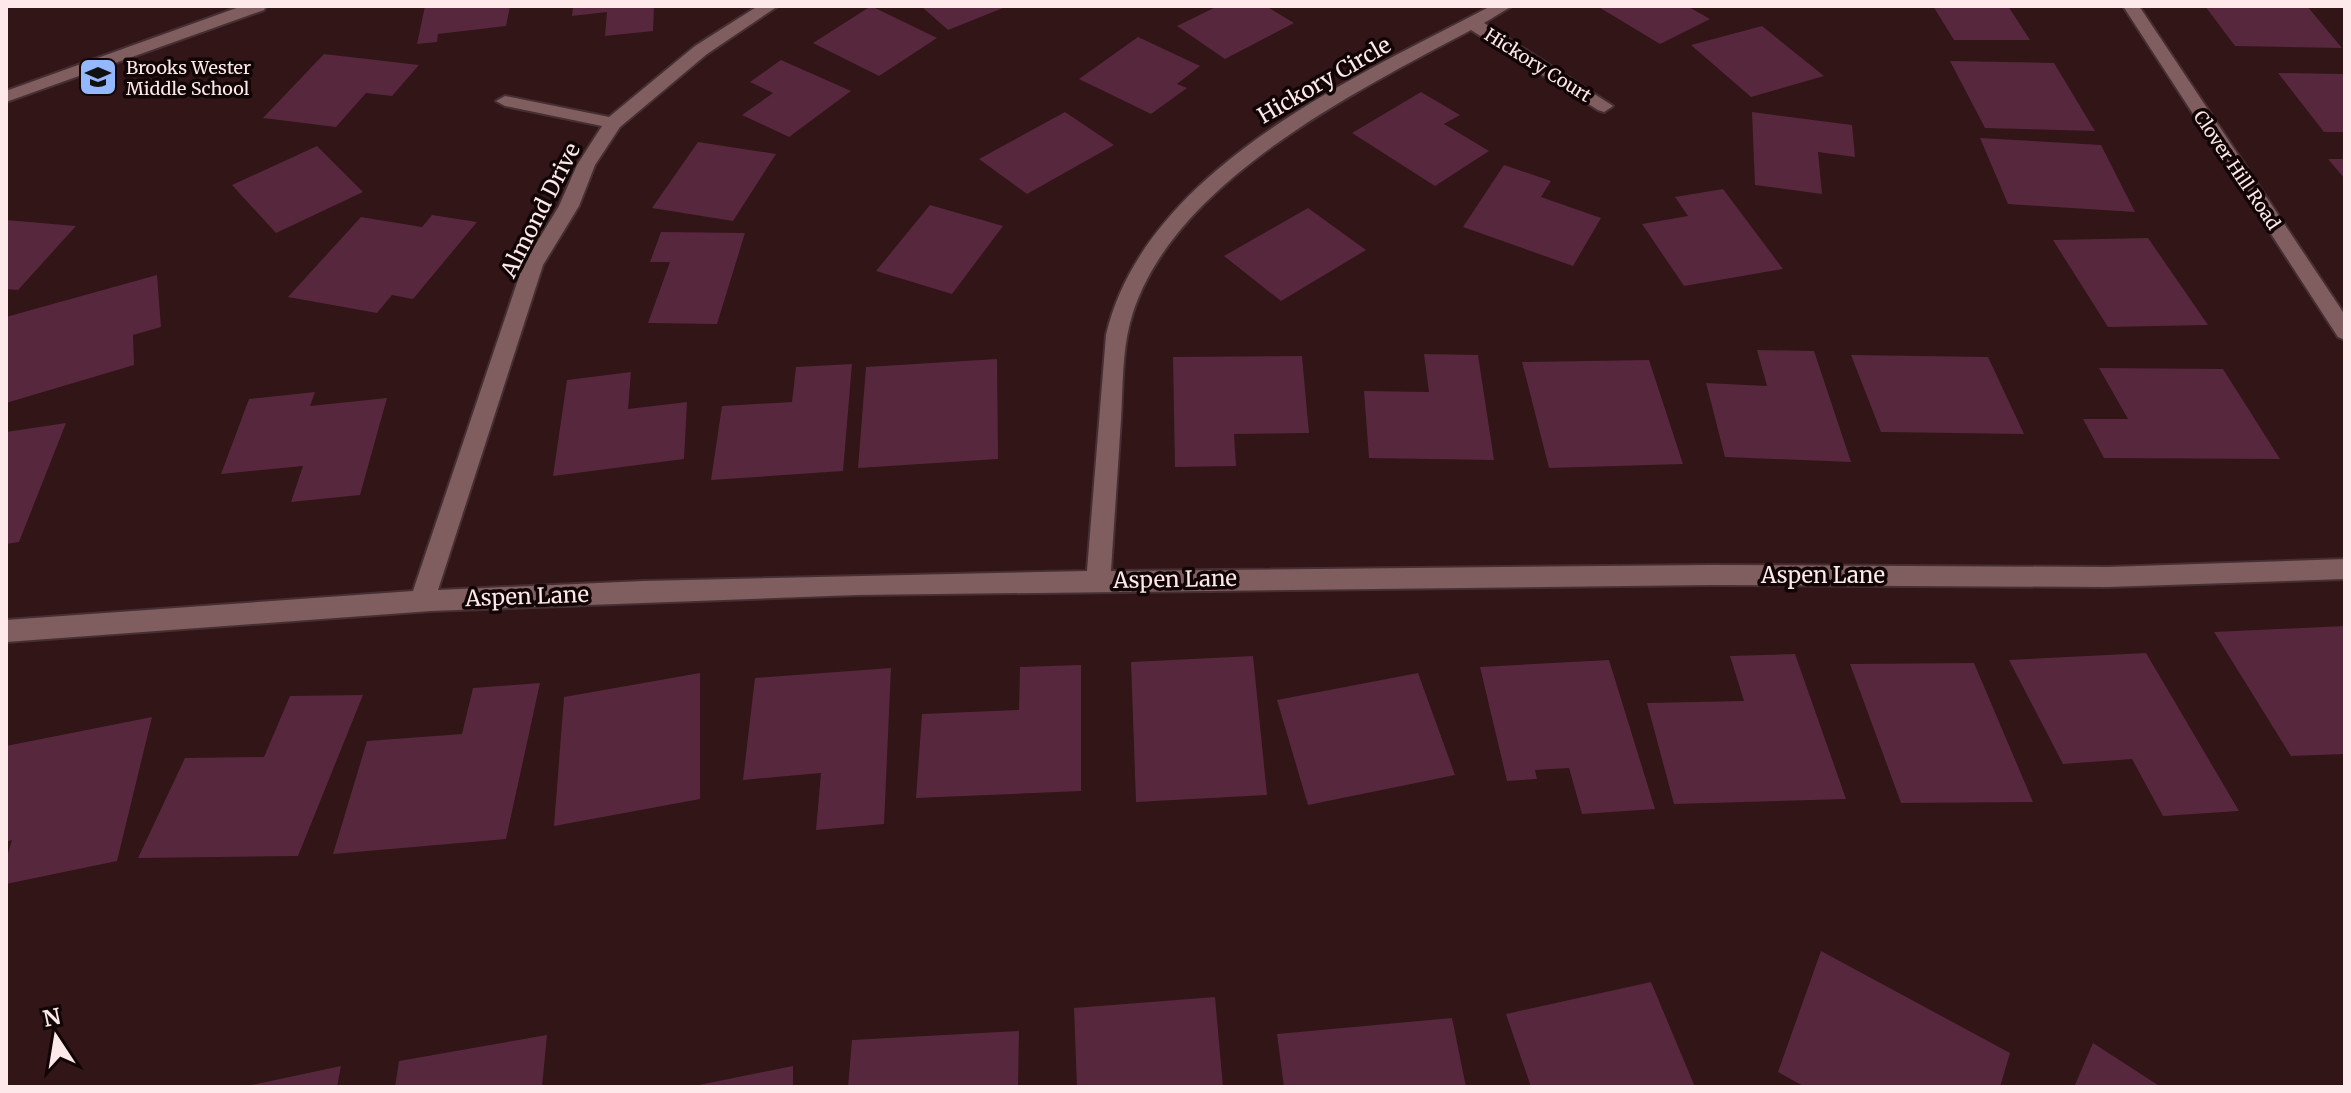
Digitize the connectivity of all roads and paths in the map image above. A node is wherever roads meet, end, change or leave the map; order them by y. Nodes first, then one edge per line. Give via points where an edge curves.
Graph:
1 (258, 6) edge
2 (770, 6) edge
3 (1504, 6) edge
4 (2131, 6) edge
5 (1472, 23) junction
6 (6, 97) edge
7 (505, 101) dead end
8 (1604, 106) dead end
9 (613, 123) junction
10 (2336, 305) edge
11 (2345, 332) edge
12 (2345, 569) edge
13 (1098, 581) junction
14 (423, 599) junction
15 (6, 631) edge

1 - 6 street
2 - 9 street, Almond Drive via 701,50
3 - 5 street, Hickory Circle
4 - 10 street, Clover Hill Road
5 - 8 street, Hickory Court
5 - 13 street, Hickory Circle via 1276,133 1167,231 1138,273 1122,312 1113,369
7 - 9 street
9 - 14 street, Almond Drive via 533,265
10 - 11 street, Clover Hill Road
12 - 13 street, Aspen Lane via 2251,576
13 - 14 street, Aspen Lane
14 - 15 street, Aspen Lane

